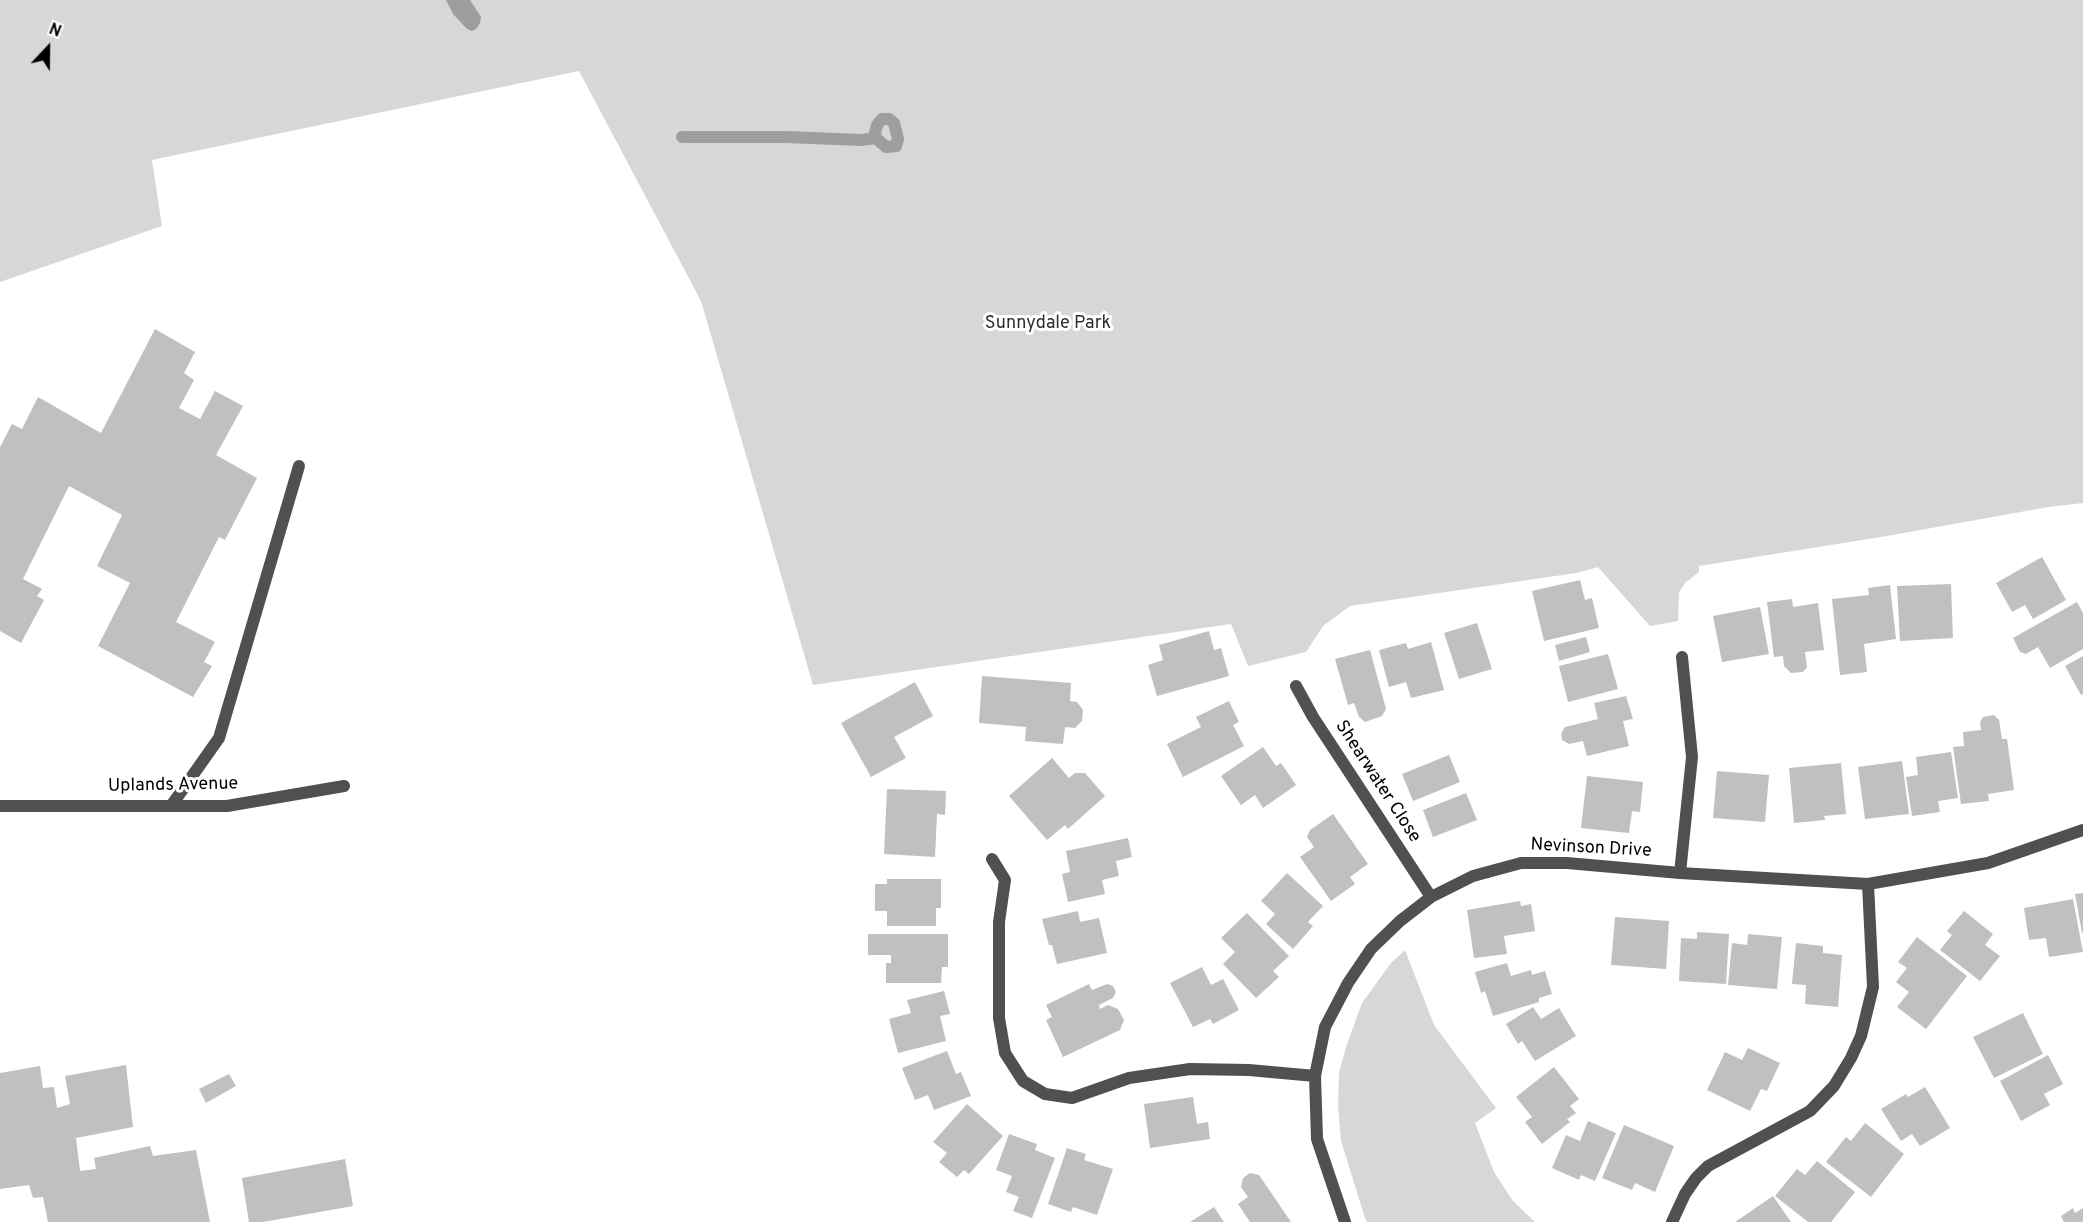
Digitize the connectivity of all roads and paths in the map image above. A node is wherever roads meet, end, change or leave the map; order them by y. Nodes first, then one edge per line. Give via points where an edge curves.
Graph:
1 (299, 466) dead end
2 (1682, 657) dead end
3 (1296, 686) dead end
4 (344, 786) dead end
5 (0, 806) edge
6 (171, 806) junction
7 (2083, 830) edge
8 (992, 859) dead end
9 (1680, 873) junction
10 (1868, 884) junction
11 (1431, 897) junction
12 (1315, 1076) junction
13 (1345, 1222) edge
14 (1672, 1222) edge

1 - 6 street via 219,738
2 - 9 street via 1692,757
3 - 11 street, Shearwater Close
4 - 6 street, Uplands Avenue via 227,806
5 - 6 street, Uplands Avenue
7 - 10 street, Nevinson Drive via 1988,863
8 - 12 street via 1005,880 999,922 999,1018 1005,1053 1023,1081 1045,1094 1072,1098 1129,1078 1190,1070
9 - 10 street, Nevinson Drive
9 - 11 street, Nevinson Drive via 1521,863 1473,876
10 - 14 street via 1873,987 1861,1036 1851,1058 1834,1086 1810,1111 1708,1166 1685,1194
11 - 12 street, Nevinson Drive via 1371,949 1348,983 1325,1028
12 - 13 street, Nevinson Drive via 1317,1139

